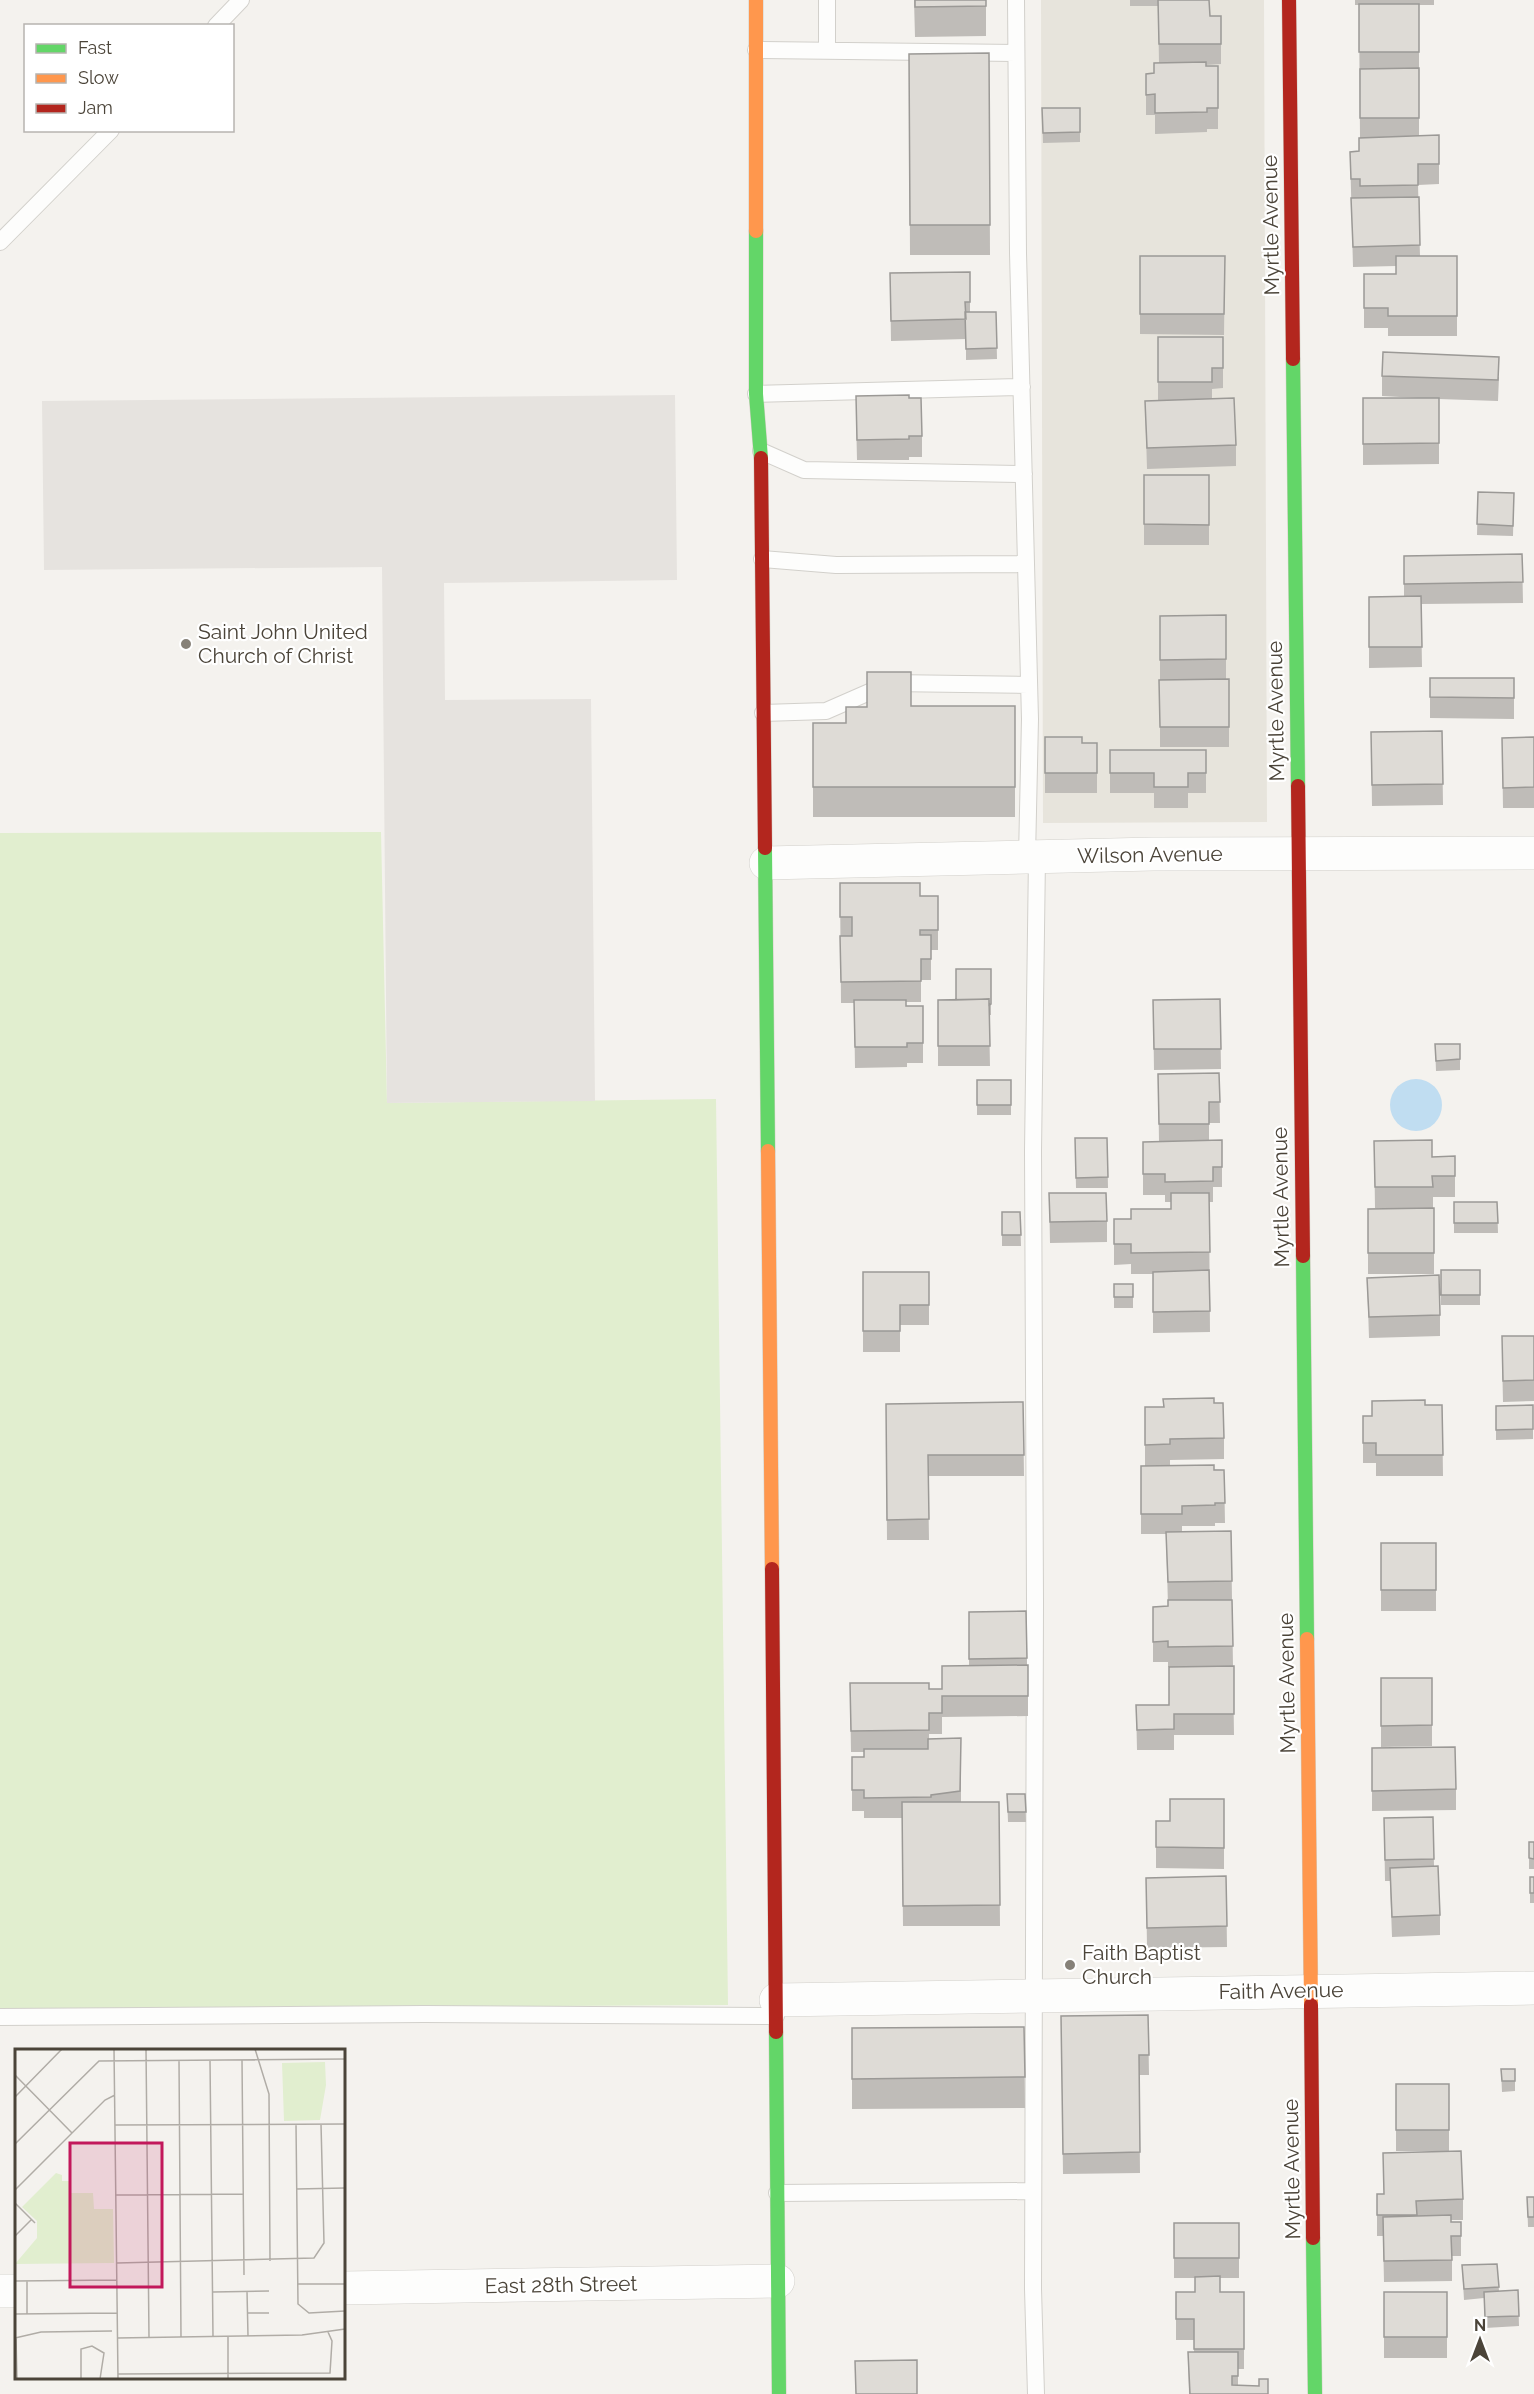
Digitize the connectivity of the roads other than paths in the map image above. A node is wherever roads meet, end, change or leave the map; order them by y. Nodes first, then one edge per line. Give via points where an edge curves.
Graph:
1 (241, 0) edge
2 (756, 0) edge
3 (827, 0) edge
4 (1016, 0) edge
5 (1289, 0) edge
6 (218, 24) edge
7 (756, 50) junction
8 (827, 50) junction
9 (1016, 53) junction
10 (109, 132) edge
11 (0, 243) edge
12 (1022, 387) junction
13 (756, 394) junction
14 (761, 450) junction
15 (1024, 474) junction
16 (762, 559) junction
17 (1026, 564) junction
18 (1028, 685) junction
19 (763, 712) junction
20 (1534, 852) edge
21 (1298, 853) junction
22 (1032, 857) junction
23 (766, 863) junction
24 (1534, 1988) edge
25 (1312, 1990) junction
26 (1033, 1995) junction
27 (776, 2008) junction
28 (0, 2017) edge
29 (1033, 2192) junction
30 (777, 2193) junction
31 (778, 2281) junction
32 (345, 2288) edge
33 (779, 2394) edge
34 (1036, 2394) edge
35 (1315, 2394) edge

1 - 6 lane
2 - 7 main road
3 - 8 lane
4 - 9 lane
5 - 21 main road, Myrtle Avenue
7 - 8 lane
7 - 13 main road
8 - 9 lane
9 - 12 lane
10 - 11 lane
12 - 13 lane
12 - 15 lane
13 - 14 main road
14 - 15 lane via 804,470
14 - 16 main road
15 - 17 lane
16 - 17 lane via 836,565
16 - 19 main road
17 - 18 lane
18 - 19 lane via 890,683 826,711
18 - 22 lane
19 - 23 main road
20 - 21 street, Wilson Avenue
21 - 22 street, Wilson Avenue
21 - 25 main road, Myrtle Avenue
22 - 23 street, Wilson Avenue
22 - 26 lane
23 - 27 main road
24 - 25 street, Faith Avenue
25 - 26 street, Faith Avenue
25 - 35 main road, Myrtle Avenue
26 - 27 street, Faith Avenue
26 - 29 lane
27 - 28 lane
27 - 30 main road
29 - 30 lane
29 - 34 lane
30 - 31 main road
31 - 32 street, East 28th Street
31 - 33 main road

